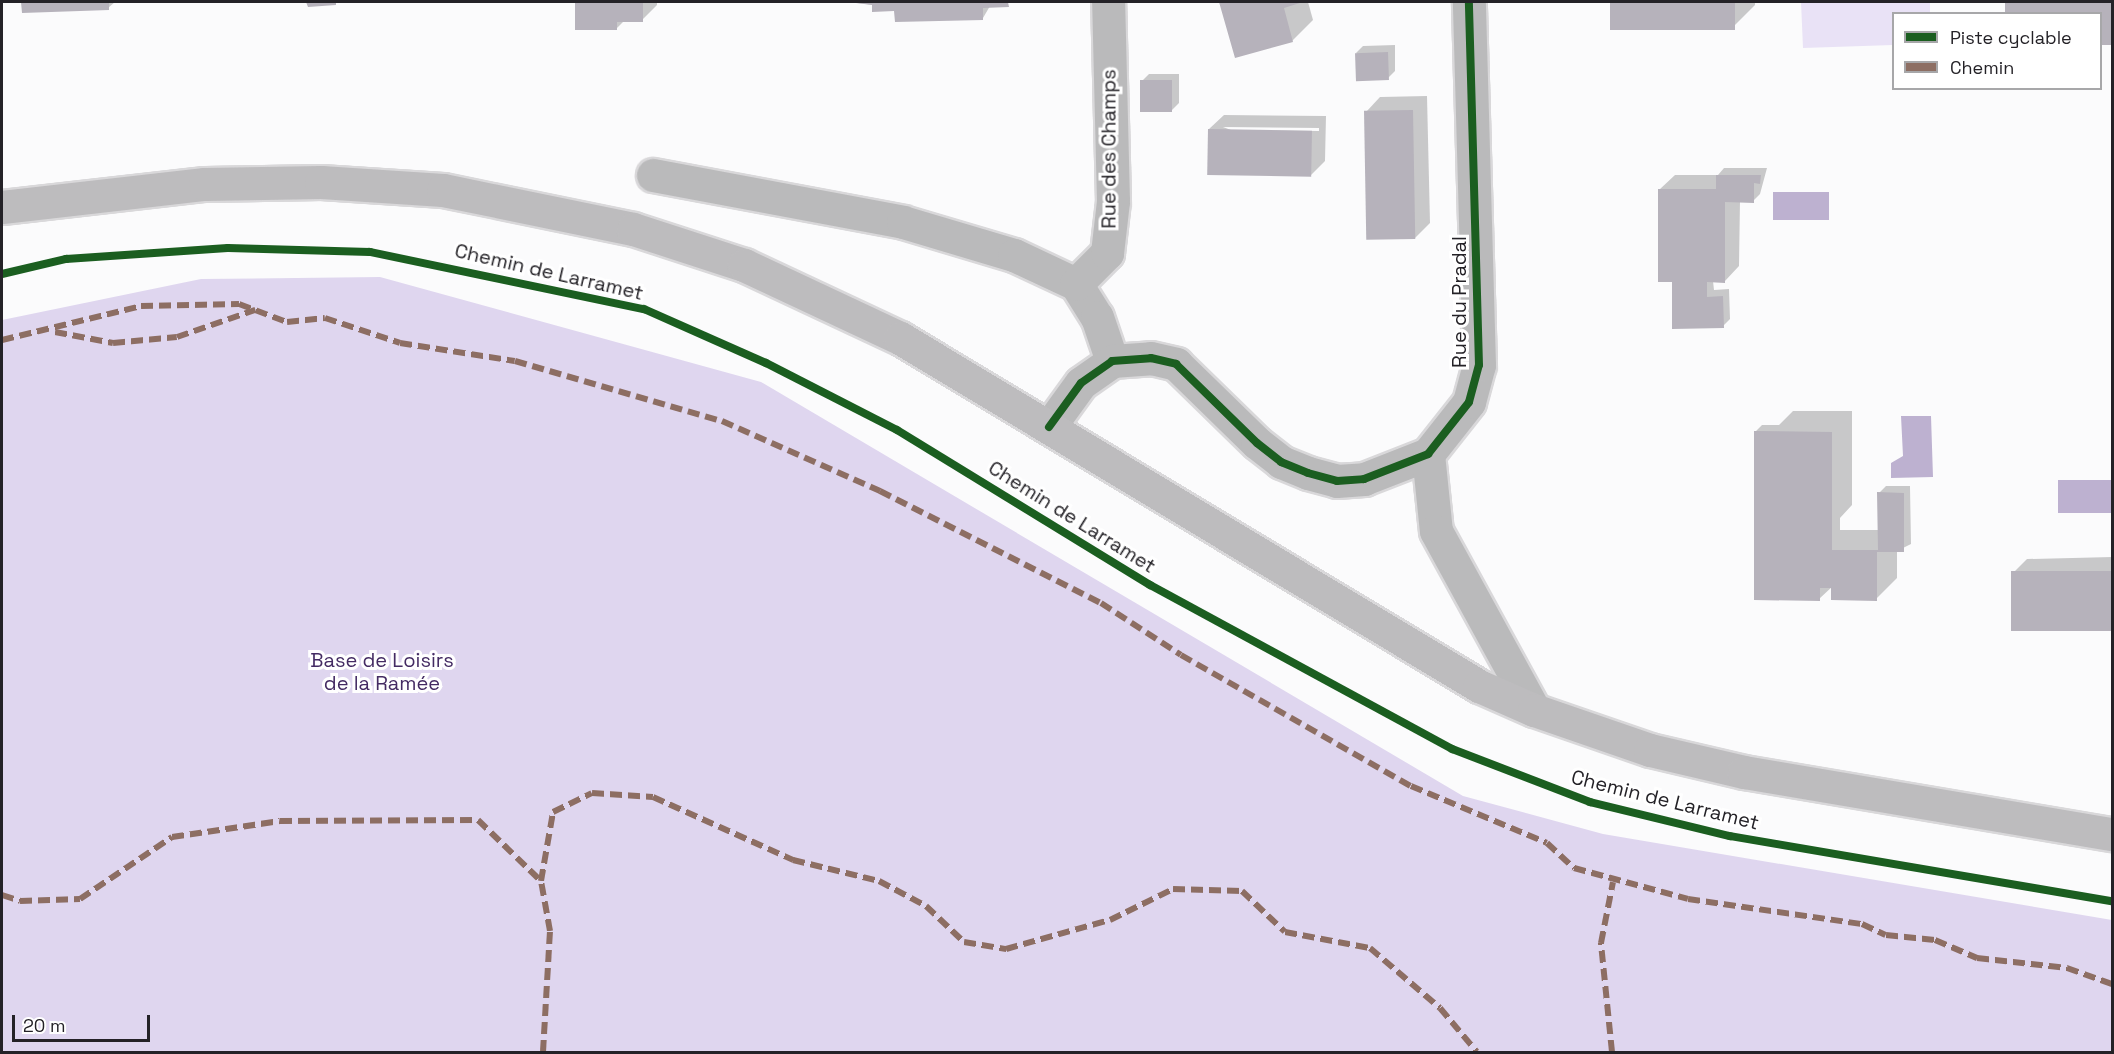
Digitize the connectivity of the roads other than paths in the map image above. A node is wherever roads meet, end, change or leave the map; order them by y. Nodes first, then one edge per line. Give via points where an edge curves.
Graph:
1 (1108, 2) edge
2 (1469, 2) edge
3 (653, 175) dead end
4 (2, 207) edge
5 (1076, 284) junction
6 (1112, 361) junction
7 (1049, 427) junction
8 (1428, 453) junction
9 (1534, 710) junction
10 (2112, 834) edge

1 - 5 street, Rue des Champs via 1113,201 1107,253
2 - 8 street, Rue du Pradal via 1479,365 1470,402
3 - 5 street via 903,222 1014,255
4 - 7 main road via 193,185 321,182 442,190 581,214 697,248 818,296 900,338
5 - 6 street via 1097,317
6 - 7 street via 1081,383
6 - 8 street, Rue du Pradal via 1151,358 1176,364 1257,443 1281,462 1308,473 1337,481 1364,479
7 - 9 main road via 1479,686
8 - 9 street via 1436,531
9 - 10 main road via 1650,750 1744,772

